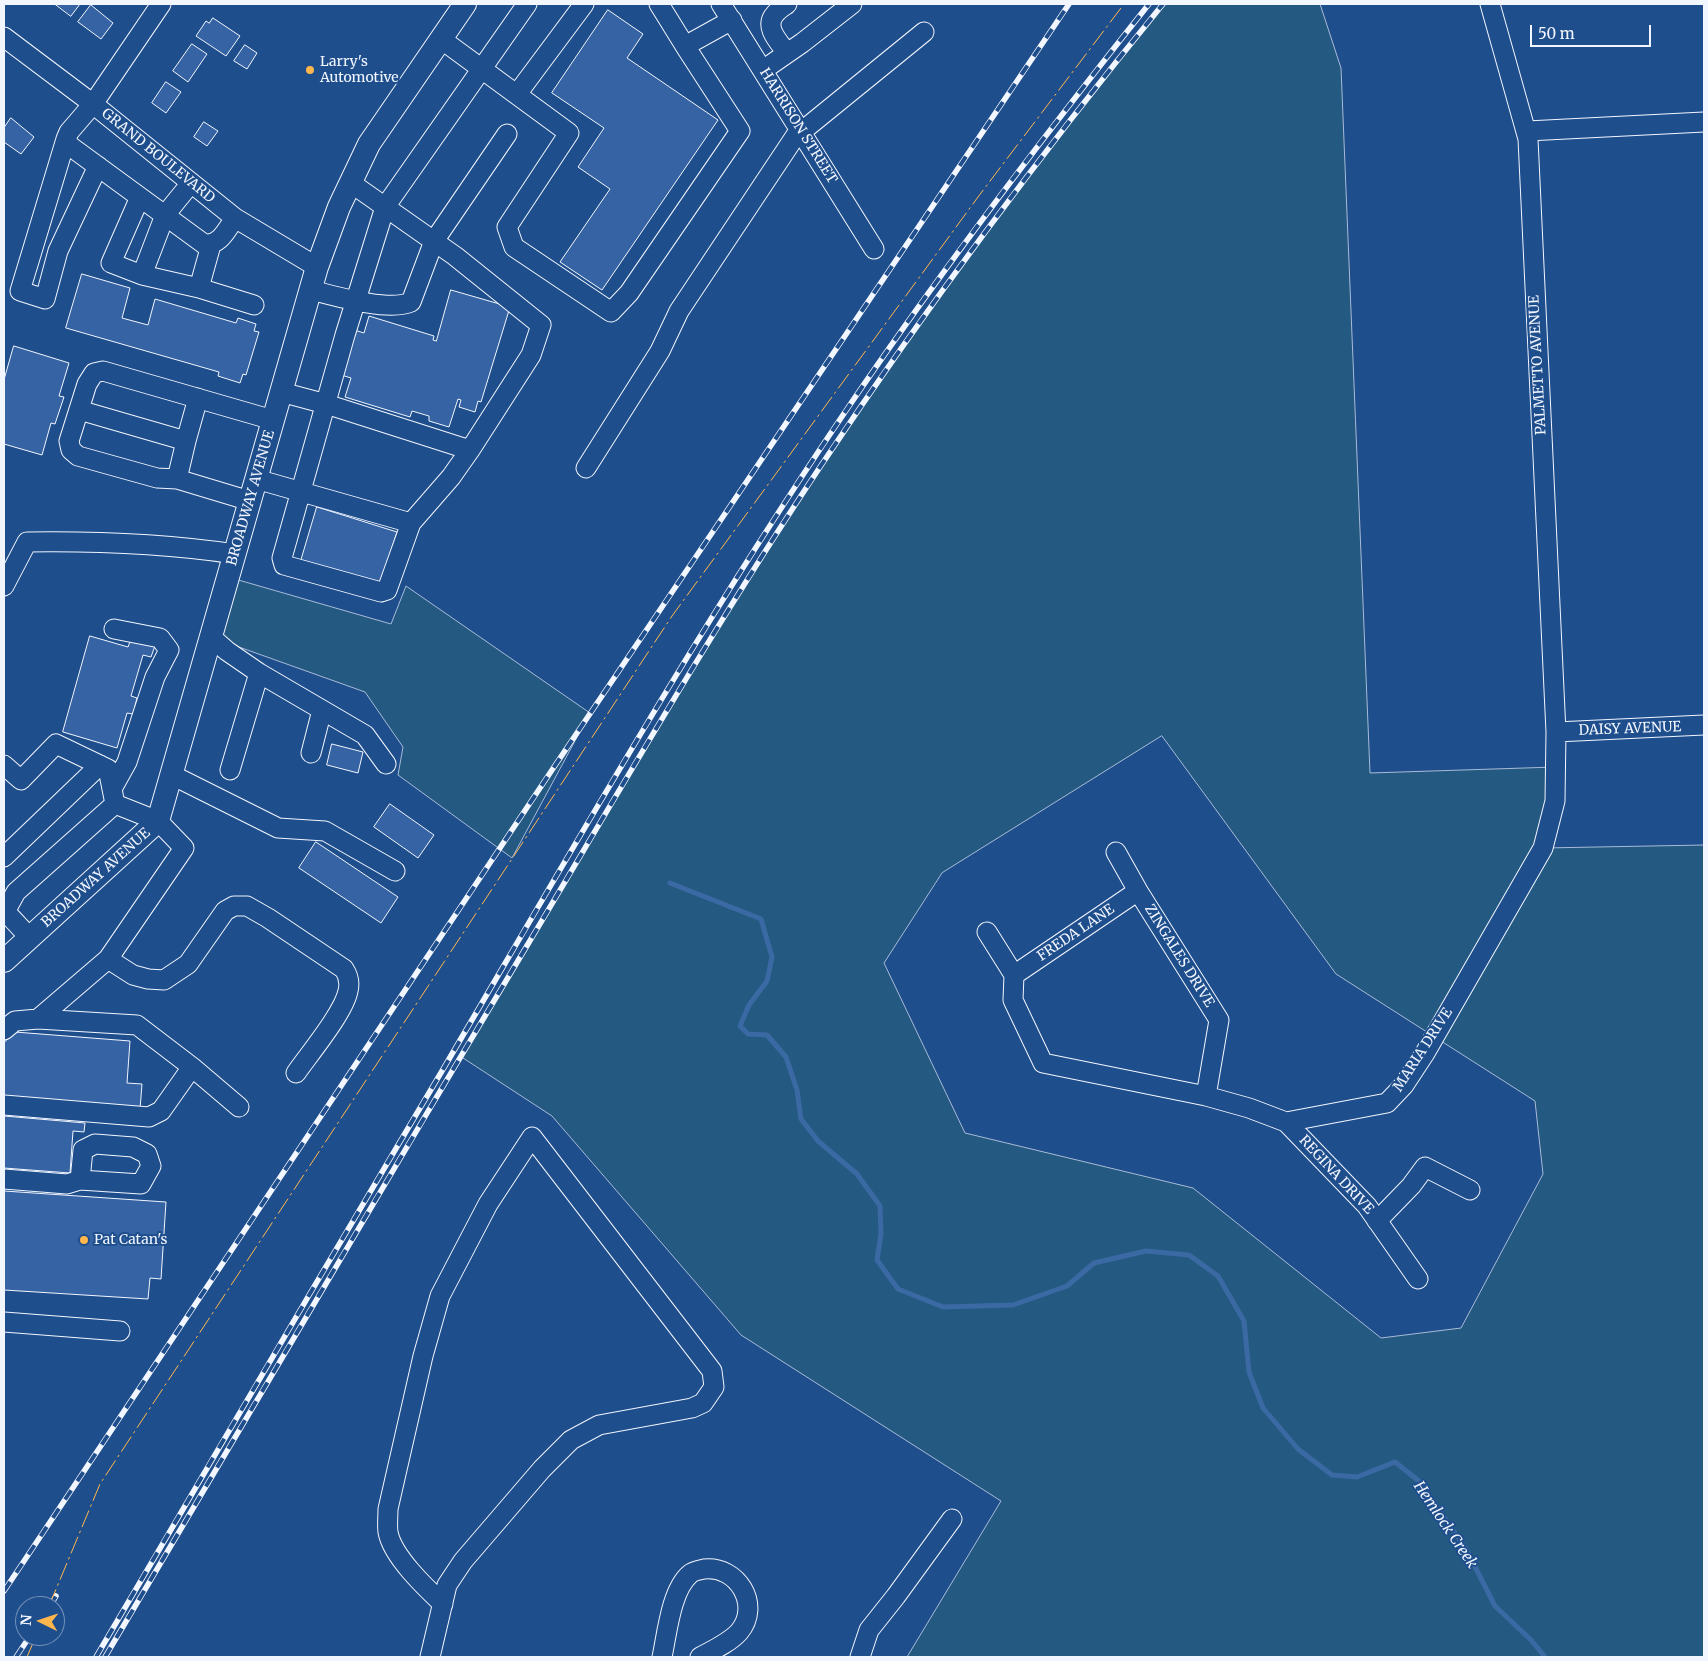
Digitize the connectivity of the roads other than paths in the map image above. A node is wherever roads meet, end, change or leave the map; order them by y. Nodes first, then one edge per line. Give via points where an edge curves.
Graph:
1 (161, 4) edge
2 (465, 4) edge
3 (527, 4) edge
4 (584, 4) edge
5 (659, 4) edge
6 (722, 4) edge
7 (787, 4) edge
8 (852, 4) edge
9 (1490, 4) edge
10 (732, 20) junction
11 (924, 32) dead end
12 (4, 37) edge
13 (441, 39) junction
14 (685, 46) junction
15 (787, 53) junction
16 (483, 69) junction
17 (763, 70) junction
18 (517, 94) junction
19 (93, 104) junction
20 (1704, 122) edge
21 (800, 130) junction
22 (1527, 131) junction
23 (507, 134) dead end
24 (66, 139) junction
25 (98, 166) junction
26 (192, 183) junction
27 (351, 183) junction
28 (140, 197) junction
29 (386, 207) junction
30 (165, 215) junction
31 (235, 218) junction
32 (434, 241) junction
33 (211, 245) junction
34 (874, 249) dead end
35 (317, 267) junction
36 (142, 275) junction
37 (198, 288) junction
38 (311, 290) junction
39 (356, 301) junction
40 (254, 305) dead end
41 (282, 392) junction
42 (198, 398) junction
43 (326, 404) junction
44 (79, 410) junction
45 (273, 420) junction
46 (186, 441) junction
47 (470, 450) junction
48 (586, 468) dead end
49 (177, 479) junction
50 (256, 479) junction
51 (301, 491) junction
52 (250, 501) junction
53 (410, 522) junction
54 (235, 554) junction
55 (4, 586) edge
56 (114, 630) dead end
57 (211, 638) junction
58 (259, 674) junction
59 (322, 710) junction
60 (1704, 725) edge
61 (1556, 732) junction
62 (311, 753) dead end
63 (386, 764) dead end
64 (4, 765) edge
65 (100, 765) junction
66 (230, 770) dead end
67 (172, 775) junction
68 (113, 797) junction
69 (158, 821) junction
70 (1116, 852) dead end
71 (4, 857) edge
72 (395, 871) dead end
73 (1138, 891) junction
74 (5, 911) edge
75 (987, 932) dead end
76 (30, 938) junction
77 (108, 959) junction
78 (4, 962) edge
79 (1014, 975) junction
80 (38, 1019) junction
81 (4, 1030) edge
82 (192, 1068) junction
83 (296, 1073) dead end
84 (1206, 1096) junction
85 (4, 1105) edge
86 (238, 1107) dead end
87 (1286, 1122) junction
88 (4, 1179) edge
89 (80, 1180) dead end
90 (1470, 1190) dead end
91 (1377, 1220) junction
92 (1418, 1279) dead end
93 (4, 1322) edge
94 (120, 1331) dead end
95 (952, 1520) dead end
96 (443, 1604) junction
97 (430, 1657) edge
98 (662, 1657) edge
99 (700, 1657) edge
100 (860, 1657) edge

1 - 19 street
2 - 13 main road, BROADWAY AVENUE
3 - 16 street
4 - 18 street
5 - 14 street
6 - 10 street, HARRISON STREET
7 - 15 street via 774,14 771,24 772,32
8 - 15 street
9 - 22 street, PALMETTO AVENUE
10 - 14 street
10 - 17 street, HARRISON STREET
11 - 21 street
12 - 19 street, GRAND BOULEVARD
13 - 16 street
13 - 27 main road, BROADWAY AVENUE via 369,144
14 - 18 street via 740,131 629,293 611,312 514,247 507,227 569,133
15 - 17 street
16 - 18 street
16 - 29 street
17 - 21 street, HARRISON STREET
19 - 24 street
19 - 26 street, GRAND BOULEVARD
20 - 22 street
21 - 34 street, HARRISON STREET
21 - 48 street via 679,311 660,351
22 - 61 street, PALMETTO AVENUE
23 - 32 street
24 - 25 street via 70,146
24 - 25 street via 20,291 45,299 58,251
25 - 28 street
26 - 30 street
26 - 31 street, GRAND BOULEVARD
27 - 29 street
27 - 35 main road, BROADWAY AVENUE
28 - 30 street
28 - 36 street via 111,263
29 - 32 street
29 - 39 street
30 - 33 street via 204,244
30 - 36 street
31 - 33 street via 218,241
31 - 35 street, GRAND BOULEVARD
32 - 39 street via 410,302 402,306
32 - 47 street via 541,325 531,355
33 - 37 street
35 - 38 main road, BROADWAY AVENUE
36 - 37 street
37 - 40 street
38 - 39 street
38 - 41 main road, BROADWAY AVENUE
39 - 43 street
41 - 43 street
41 - 45 main road, BROADWAY AVENUE
42 - 44 street via 102,371 94,373 87,384
42 - 45 street
42 - 46 street
43 - 47 street
43 - 51 street
44 - 46 street
44 - 49 street via 69,441 71,450 78,456 157,478
45 - 50 main road, BROADWAY AVENUE
46 - 49 street
47 - 53 street via 451,477
49 - 52 street
50 - 51 street
50 - 52 main road, BROADWAY AVENUE
51 - 53 street
51 - 53 street via 282,558 284,565 381,592 387,590
52 - 54 main road, BROADWAY AVENUE
54 - 55 street via 81,542 28,542
54 - 57 main road, BROADWAY AVENUE
56 - 68 street via 160,638 169,650 155,677 128,762
57 - 58 street
57 - 67 main road, BROADWAY AVENUE
58 - 59 street
58 - 66 street
59 - 62 street
59 - 63 street via 365,735
60 - 61 street, DAISY AVENUE
61 - 87 street, MARIA DRIVE via 1555,802 1543,848 1404,1086 1387,1103
64 - 65 street via 21,780 56,744
65 - 68 street via 108,769
65 - 71 street
67 - 69 main road, BROADWAY AVENUE
67 - 72 street via 278,828 325,831
68 - 69 street
68 - 74 street via 16,892
69 - 76 main road, BROADWAY AVENUE
69 - 77 street via 184,848
70 - 73 street, ZINGALES DRIVE
73 - 79 street, FREDA LANE
73 - 84 street, ZINGALES DRIVE via 1219,1020
74 - 76 street
75 - 79 street
76 - 78 main road, BROADWAY AVENUE
77 - 80 street
77 - 83 street via 134,975 164,980 188,964 225,911 234,906 247,906 268,918 344,969 348,977 349,990 340,1010
79 - 84 street via 1013,1000 1043,1063
80 - 81 street via 15,1021
80 - 82 street via 137,1025
82 - 85 street via 161,1111 149,1117
82 - 86 street
84 - 87 street
87 - 91 street, REGINA DRIVE
88 - 89 street via 67,1184
90 - 91 street via 1425,1166
91 - 92 street, REGINA DRIVE
93 - 94 street
95 - 100 street via 869,1630
96 - 96 street via 399,1556 388,1534 388,1508 440,1296 488,1204 532,1137 712,1371 714,1387 703,1403 692,1408 599,1425 571,1440 463,1561 447,1585
96 - 97 street
98 - 99 street via 675,1599 682,1584 691,1573 713,1568 724,1571 743,1587 748,1600 746,1618 740,1630 729,1640

